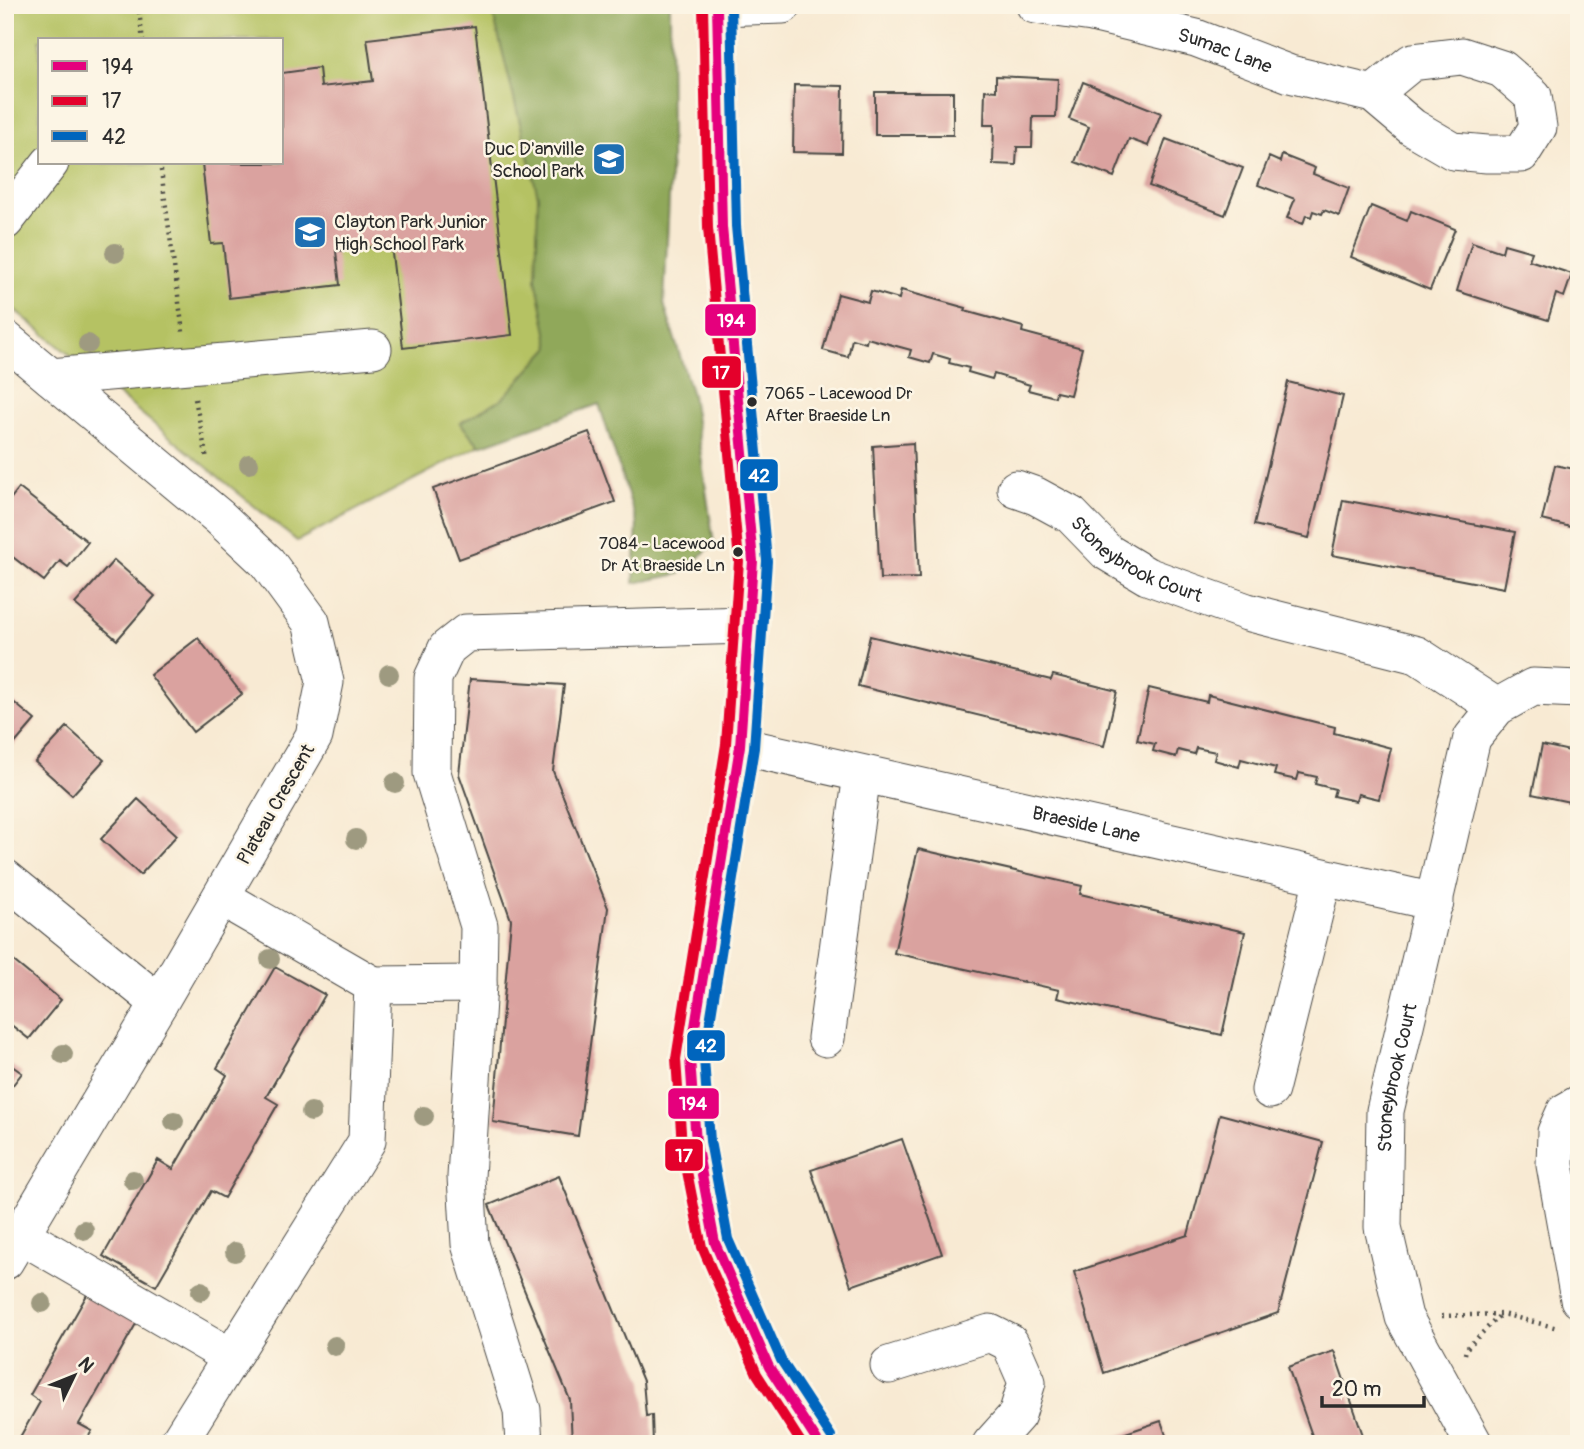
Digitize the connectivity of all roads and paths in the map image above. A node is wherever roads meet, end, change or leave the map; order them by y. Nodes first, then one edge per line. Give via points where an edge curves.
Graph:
1 (138, 5) edge
2 (783, 5) edge
3 (1035, 5) edge
4 (717, 6) edge
5 (142, 38) edge
6 (1373, 94) dead end
7 (49, 164) edge
8 (5, 221) edge
9 (5, 339) edge
10 (373, 349) dead end
11 (51, 377) junction
12 (1016, 489) dead end
13 (748, 625) junction
14 (1579, 689) edge
15 (1497, 707) junction
16 (740, 746) junction
17 (862, 774) junction
18 (5, 878) edge
19 (1322, 878) junction
20 (221, 897) junction
21 (1434, 902) junction
22 (478, 984) junction
23 (373, 985) junction
24 (159, 1003) junction
25 (826, 1038) dead end
26 (1270, 1090) dead end
27 (1579, 1104) edge
28 (13, 1248) edge
29 (1502, 1314) junction
30 (1572, 1315) edge
31 (1404, 1317) junction
32 (231, 1357) junction
33 (889, 1365) dead end
34 (1450, 1400) junction
35 (177, 1444) edge
36 (524, 1444) edge
37 (819, 1444) edge
38 (991, 1444) edge
39 (1474, 1444) edge

1 - 5 path
2 - 4 street
3 - 6 street, Sumac Lane via 1092,13 1196,38 1290,74
4 - 13 main road via 722,227 753,561
7 - 8 street
9 - 11 street, Plateau Crescent
10 - 11 street
11 - 20 street, Plateau Crescent via 267,562 311,622 325,682 314,736
12 - 15 street, Stoneybrook Court via 1071,514 1107,552 1147,576 1247,612 1417,655
13 - 16 main road
13 - 22 street via 466,633 447,648 433,678 432,773 479,926
14 - 15 street, Stoneybrook Court via 1533,687
15 - 21 street, Stoneybrook Court via 1472,738
16 - 17 street, Braeside Lane
16 - 37 main road via 690,1058 695,1143 715,1243 769,1367
17 - 19 street, Braeside Lane
17 - 25 street
18 - 24 street
19 - 21 street, Braeside Lane
19 - 26 street
20 - 23 street
20 - 24 street, Plateau Crescent
21 - 31 street, Stoneybrook Court via 1385,1111 1383,1227
22 - 23 street
22 - 36 street via 466,1177 470,1244 522,1410
23 - 32 street via 367,1141
24 - 28 street, Plateau Crescent
27 - 30 street via 1565,1112 1556,1132 1555,1164
28 - 32 street
29 - 30 path
29 - 31 path
29 - 34 path via 1466,1349
31 - 34 street, Stoneybrook Court
32 - 35 street
33 - 38 street via 990,1333 1010,1343 1027,1382 1017,1415
34 - 39 street, Stoneybrook Court

